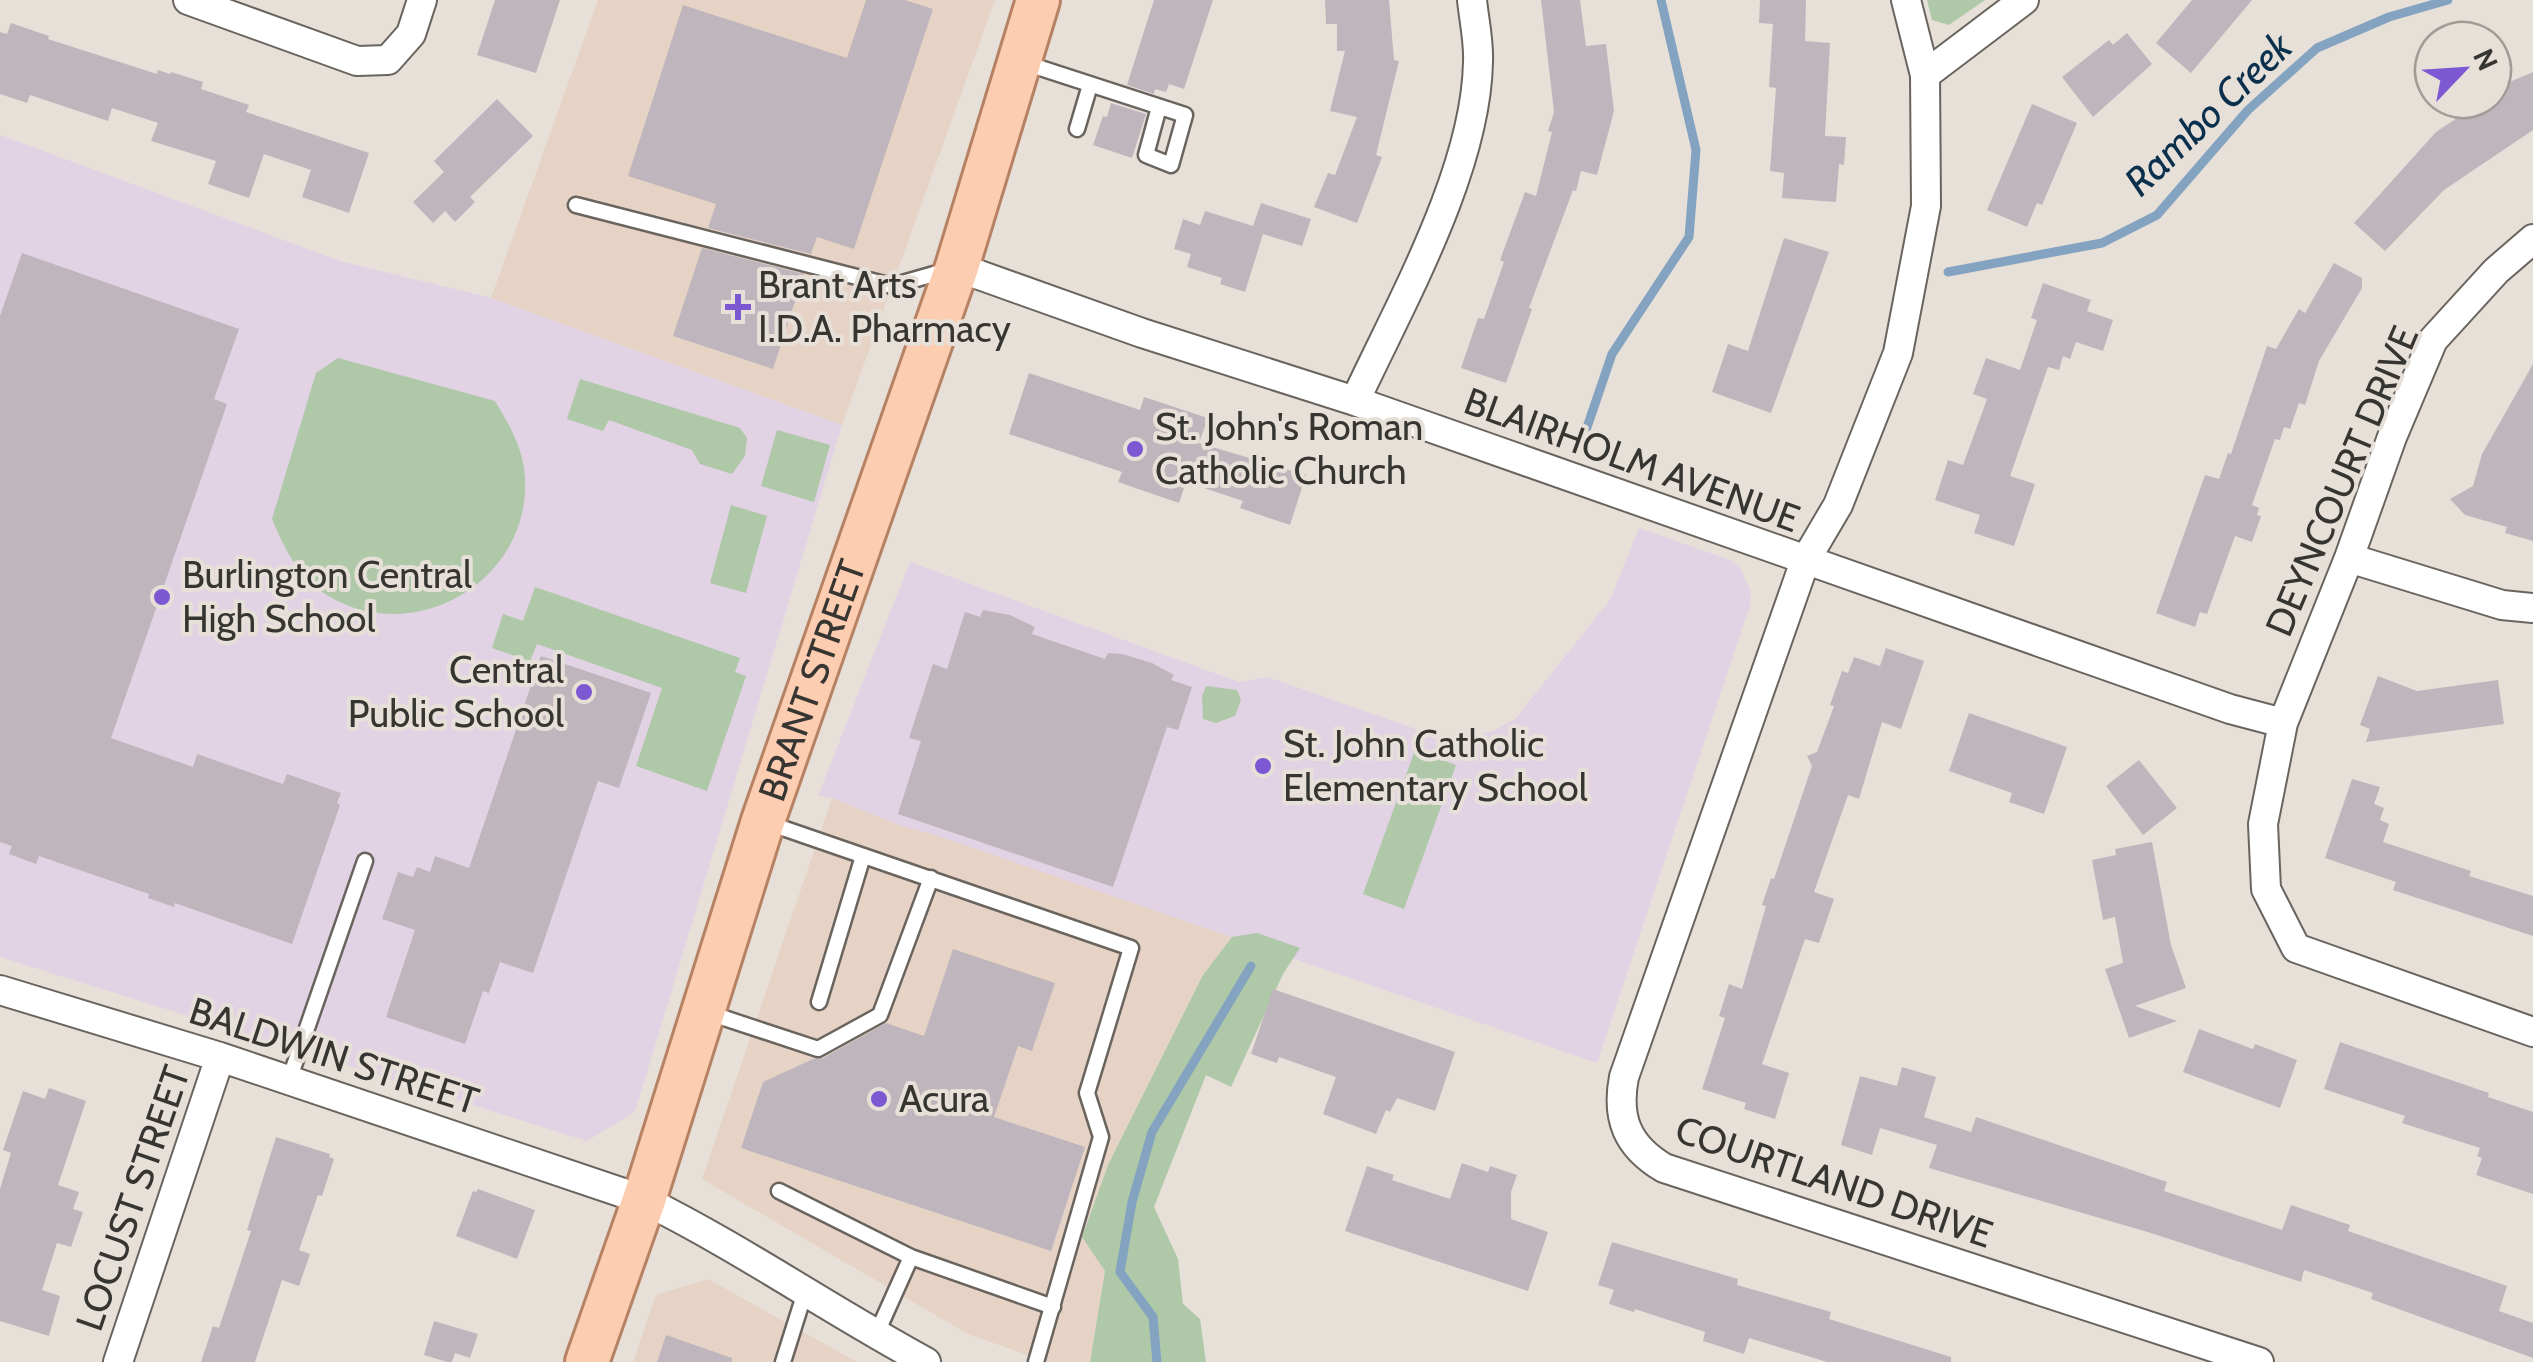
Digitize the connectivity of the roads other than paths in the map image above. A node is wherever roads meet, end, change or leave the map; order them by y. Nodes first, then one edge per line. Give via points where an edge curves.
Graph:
1 (188, 0) edge
2 (422, 0) edge
3 (1038, 0) edge
4 (1472, 0) edge
5 (1906, 0) edge
6 (2024, 0) edge
7 (1019, 62) junction
8 (1925, 75) junction
9 (1090, 85) junction
10 (1159, 107) dead end
11 (1078, 129) dead end
12 (576, 205) dead end
13 (2533, 239) edge
14 (957, 268) junction
15 (1355, 401) junction
16 (2349, 558) junction
17 (1805, 561) junction
18 (2533, 608) edge
19 (2283, 723) junction
20 (763, 821) junction
21 (864, 856) junction
22 (364, 861) dead end
23 (930, 878) junction
24 (0, 990) edge
25 (819, 1002) dead end
26 (703, 1011) junction
27 (2533, 1032) edge
28 (220, 1057) junction
29 (288, 1080) junction
30 (779, 1191) dead end
31 (644, 1200) junction
32 (911, 1258) junction
33 (805, 1292) junction
34 (1053, 1306) junction
35 (876, 1335) junction
36 (118, 1362) edge
37 (587, 1362) edge
38 (783, 1362) edge
39 (926, 1362) edge
40 (1036, 1362) edge
41 (2260, 1362) edge

1 - 2 street via 357,61 388,60 411,34
3 - 7 main road, BRANT STREET
4 - 15 street via 1478,60 1457,174
5 - 8 street, COURTLAND DRIVE
6 - 8 street
7 - 9 lane
7 - 14 main road, BRANT STREET
8 - 17 street, COURTLAND DRIVE via 1926,206 1898,353 1838,505
9 - 10 lane
9 - 11 lane
12 - 14 lane via 892,286
13 - 16 street, DEYNCOURT DRIVE via 2433,340
14 - 15 street, BLAIRHOLM AVENUE
14 - 20 main road, BRANT STREET
15 - 17 street, BLAIRHOLM AVENUE
16 - 18 street
16 - 19 street, DEYNCOURT DRIVE
17 - 19 street, BLAIRHOLM AVENUE
17 - 41 street, COURTLAND DRIVE via 1624,1077 1620,1100 1629,1134 1664,1168
19 - 27 street, DEYNCOURT DRIVE via 2263,824 2266,889 2296,948
20 - 21 lane
20 - 26 main road, BRANT STREET
21 - 23 lane
21 - 25 lane
22 - 29 lane
23 - 26 lane via 880,1015 818,1049
23 - 34 lane via 1131,948 1087,1094 1100,1137
24 - 28 street, BALDWIN STREET
26 - 31 main road, BRANT STREET
28 - 29 street, BALDWIN STREET
28 - 36 street, LOCUST STREET
29 - 31 street, BALDWIN STREET
30 - 32 lane
31 - 33 street, BALDWIN STREET
31 - 37 main road, BRANT STREET
32 - 34 lane
32 - 35 lane
33 - 35 street, BALDWIN STREET
33 - 38 lane
34 - 40 lane
35 - 39 street, BALDWIN STREET

